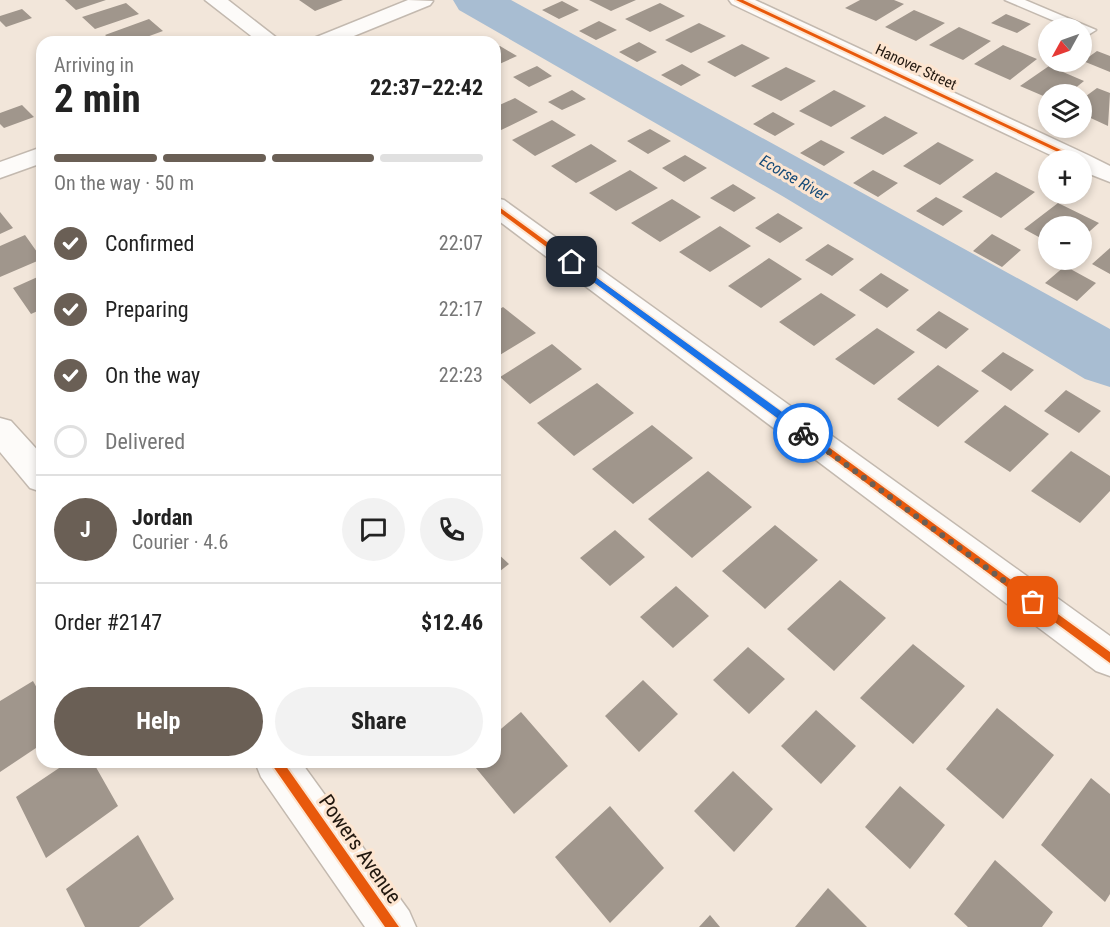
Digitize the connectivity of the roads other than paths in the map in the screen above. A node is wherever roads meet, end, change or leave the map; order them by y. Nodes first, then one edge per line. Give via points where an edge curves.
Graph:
1 (215, 0) edge
2 (739, 0) edge
3 (1012, 0) edge
4 (423, 1) edge
5 (1058, 18) edge
6 (264, 36) edge
7 (336, 36) edge
8 (1057, 150) edge
9 (36, 156) edge
10 (1092, 167) edge
11 (0, 171) edge
12 (1110, 175) edge
13 (501, 210) edge
14 (0, 430) edge
15 (36, 471) edge
16 (1110, 658) edge
17 (280, 768) edge
18 (393, 927) edge

1 - 6 street
2 - 8 street, Hanover Street
3 - 5 lane
4 - 7 street
9 - 11 street
10 - 12 street, Hanover Street
13 - 16 street
14 - 15 street
17 - 18 street, Powers Avenue

